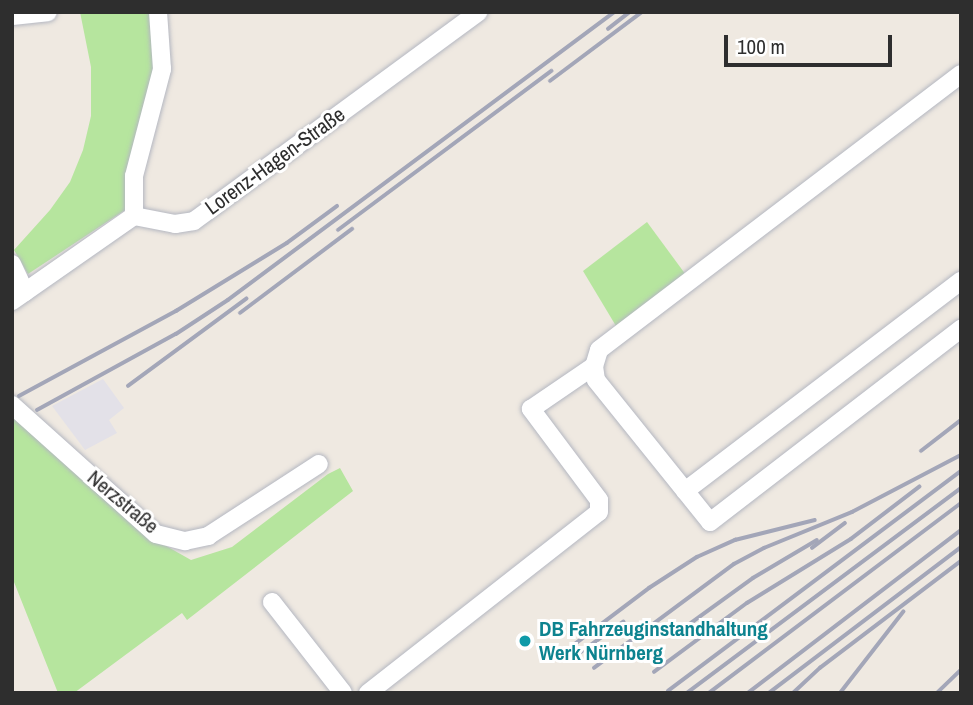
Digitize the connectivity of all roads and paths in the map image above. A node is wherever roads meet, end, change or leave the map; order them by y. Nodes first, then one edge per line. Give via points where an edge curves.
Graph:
1 (48, 12) edge
2 (158, 12) edge
3 (479, 12) edge
4 (12, 16) edge
5 (961, 74) edge
6 (134, 216) junction
7 (12, 264) edge
8 (961, 281) edge
9 (18, 297) edge
10 (961, 329) edge
11 (593, 366) junction
12 (12, 405) edge
13 (319, 464) dead end
14 (685, 491) junction
15 (272, 602) dead end
16 (343, 693) edge
17 (368, 693) edge

1 - 4 street
2 - 6 street via 163,63 134,176
3 - 6 street, Lorenz-Hagen-Straße via 194,221 175,224
5 - 11 street via 599,350
6 - 9 street
7 - 9 street
8 - 14 street
10 - 14 street via 710,522
11 - 14 street via 596,380
11 - 17 street via 531,409 599,500 599,512
12 - 13 street, Nerzstraße via 156,534 185,541 208,536
15 - 16 street

